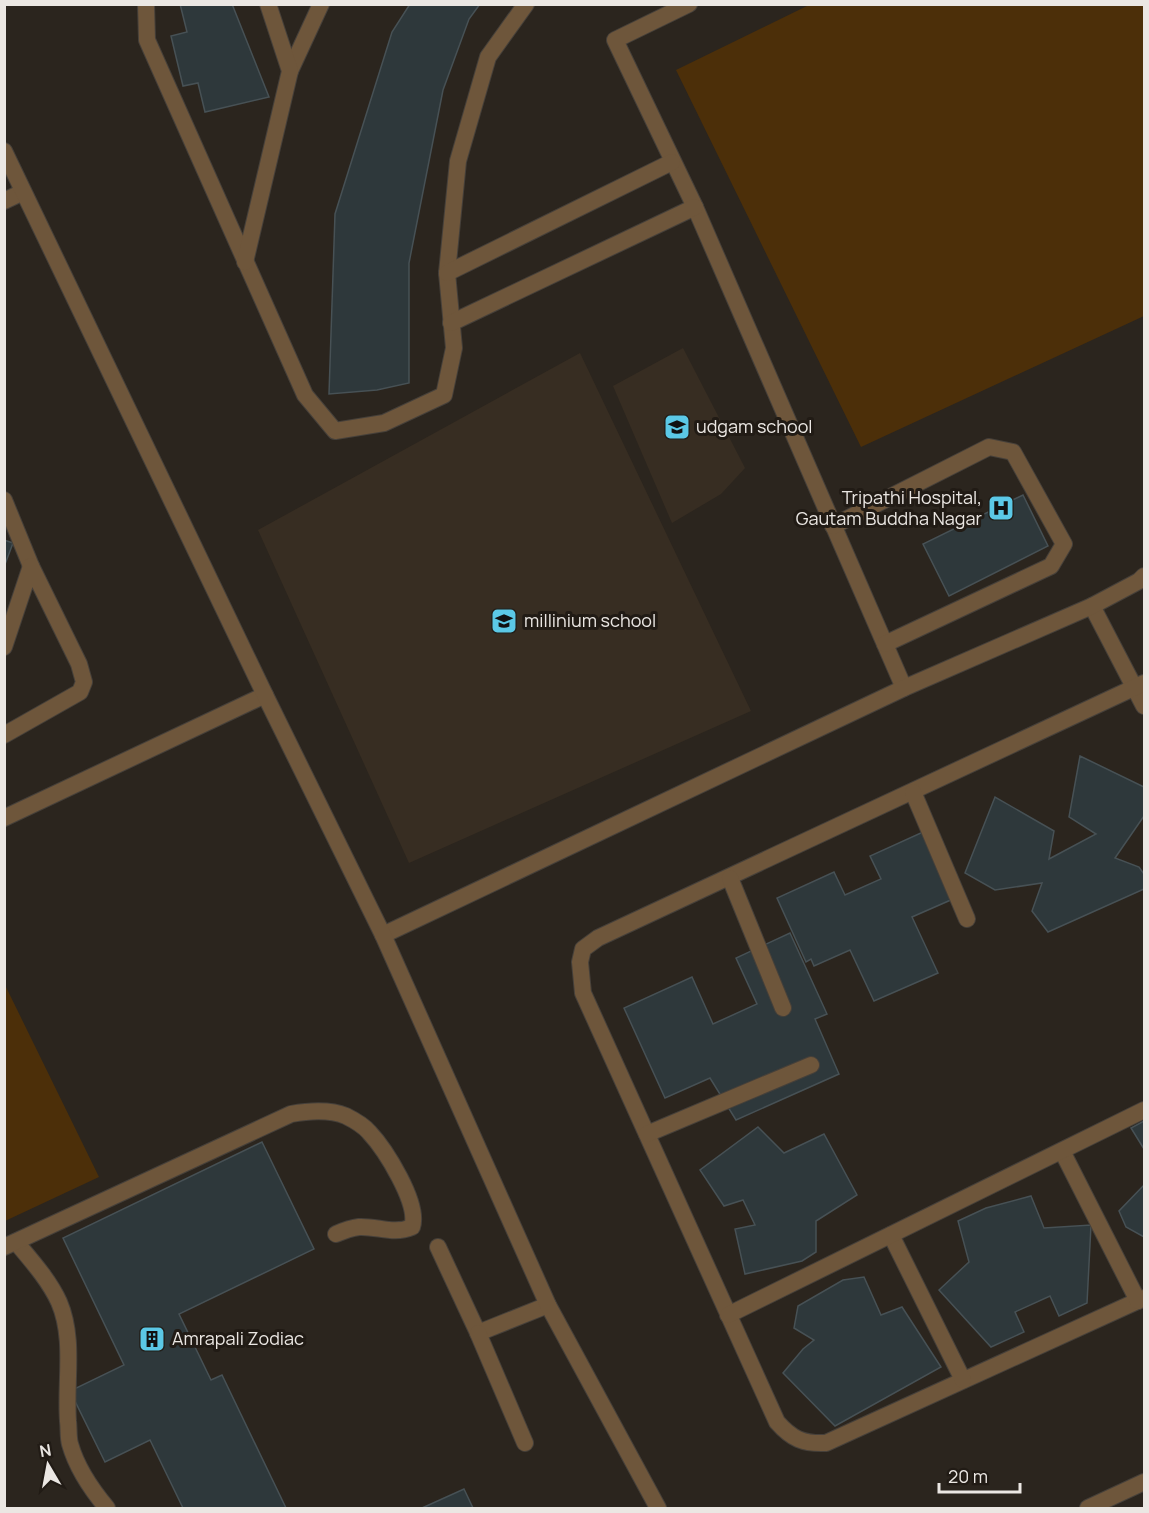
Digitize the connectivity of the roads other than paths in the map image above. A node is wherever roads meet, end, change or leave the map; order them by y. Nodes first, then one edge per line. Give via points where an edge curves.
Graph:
1 (146, 4) edge
2 (268, 4) edge
3 (321, 4) edge
4 (526, 4) edge
5 (689, 4) edge
6 (290, 71) junction
7 (5, 155) edge
8 (672, 162) junction
9 (23, 192) junction
10 (4, 201) edge
11 (695, 207) junction
12 (245, 262) junction
13 (447, 273) junction
14 (451, 323) junction
15 (4, 500) edge
16 (833, 526) junction
17 (31, 566) junction
18 (1144, 576) edge
19 (1092, 606) junction
20 (885, 644) junction
21 (4, 646) edge
22 (1140, 685) edge
23 (904, 688) junction
24 (265, 695) junction
25 (1144, 706) edge
26 (4, 735) edge
27 (913, 792) junction
28 (4, 818) edge
29 (730, 878) junction
30 (967, 919) dead end
31 (383, 935) junction
32 (783, 1008) dead end
33 (811, 1065) dead end
34 (1144, 1110) edge
35 (647, 1134) junction
36 (1062, 1151) junction
37 (336, 1234) dead end
38 (891, 1235) junction
39 (10, 1244) edge
40 (438, 1247) dead end
41 (1141, 1299) edge
42 (548, 1305) junction
43 (728, 1315) junction
44 (478, 1333) junction
45 (963, 1380) junction
46 (525, 1443) dead end
47 (1144, 1482) edge
48 (107, 1509) edge
49 (658, 1509) edge
50 (1088, 1509) edge

1 - 12 street via 147,40
2 - 6 street
3 - 6 street
4 - 13 street via 488,57 458,161
5 - 8 street via 615,40
6 - 12 street
7 - 9 street
8 - 11 street
8 - 13 street
9 - 10 street
9 - 24 street
11 - 14 street
11 - 16 street
12 - 14 street via 306,395 335,431 384,423 444,395 454,348
13 - 14 street
15 - 17 street
16 - 20 street
16 - 20 street via 989,447 1013,452 1064,544 1051,566
17 - 21 street
17 - 26 street via 84,682 80,692
18 - 19 street
19 - 22 street
19 - 23 street
20 - 23 street
22 - 25 street
22 - 27 street
23 - 31 street
24 - 28 street
24 - 31 street
27 - 29 street
27 - 30 street
29 - 32 street
29 - 35 street via 598,938 583,949 583,993
31 - 42 street
33 - 35 street
34 - 36 street
35 - 43 street
36 - 38 street
36 - 41 street
37 - 39 street via 357,1227 403,1231 412,1227 413,1211 389,1160 368,1130 344,1115 312,1111 291,1114
38 - 43 street
38 - 45 street
39 - 48 street via 41,1273 59,1302 70,1364 70,1443 86,1483
40 - 44 street
41 - 45 street
42 - 44 street
42 - 49 street
43 - 45 street via 777,1422 786,1432 811,1444 826,1443
44 - 46 street
47 - 50 street

